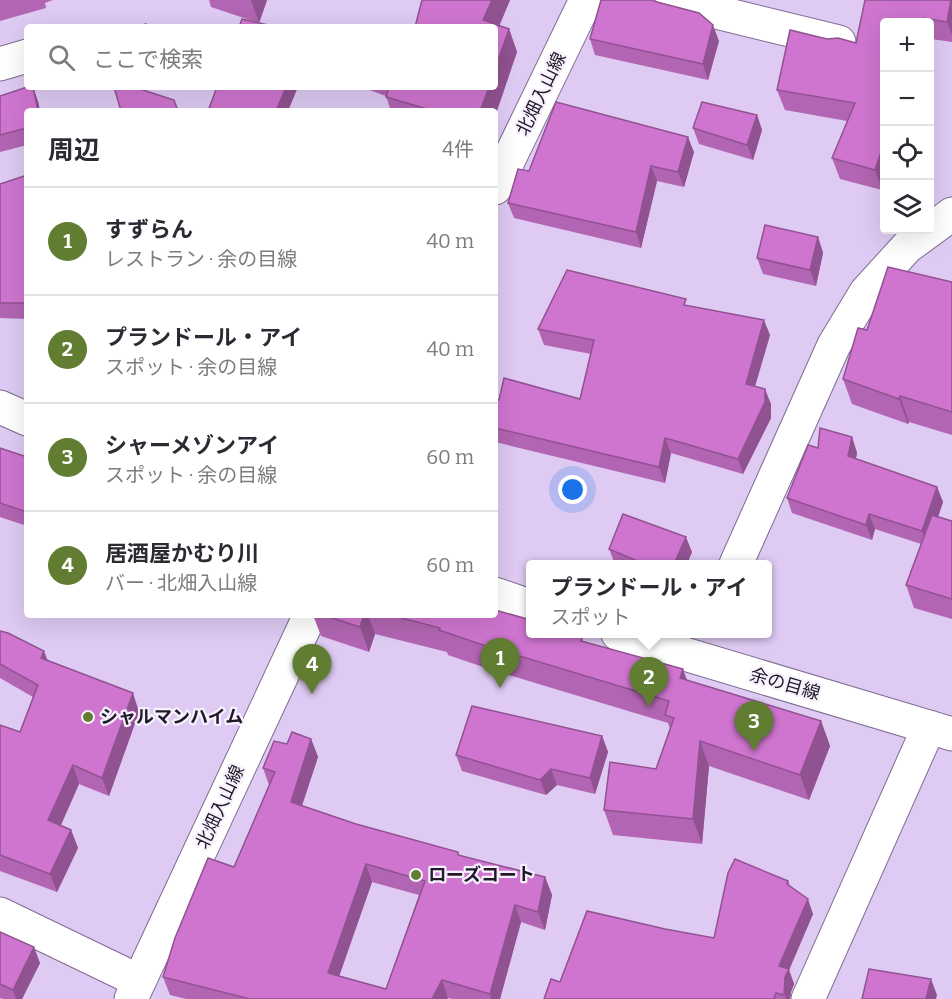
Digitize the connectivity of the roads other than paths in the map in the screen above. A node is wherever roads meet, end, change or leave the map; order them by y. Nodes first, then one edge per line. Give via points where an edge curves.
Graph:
1 (586, 0) edge
2 (667, 0) edge
3 (839, 42) edge
4 (24, 57) edge
5 (0, 64) edge
6 (498, 182) edge
7 (952, 214) edge
8 (0, 407) edge
9 (24, 418) edge
10 (738, 560) edge
11 (498, 595) edge
12 (526, 604) edge
13 (309, 618) edge
14 (650, 638) edge
15 (700, 646) edge
16 (940, 730) edge
17 (0, 914) edge
18 (135, 990) edge
19 (808, 999) edge

1 - 6 street, 北畑入山線
2 - 3 street
4 - 5 street
7 - 10 street via 907,247 866,291 834,345
8 - 9 street
11 - 12 street
13 - 18 street, 北畑入山線
14 - 15 street, 余の目線
15 - 16 street, 余の目線
16 - 19 street
17 - 18 street

